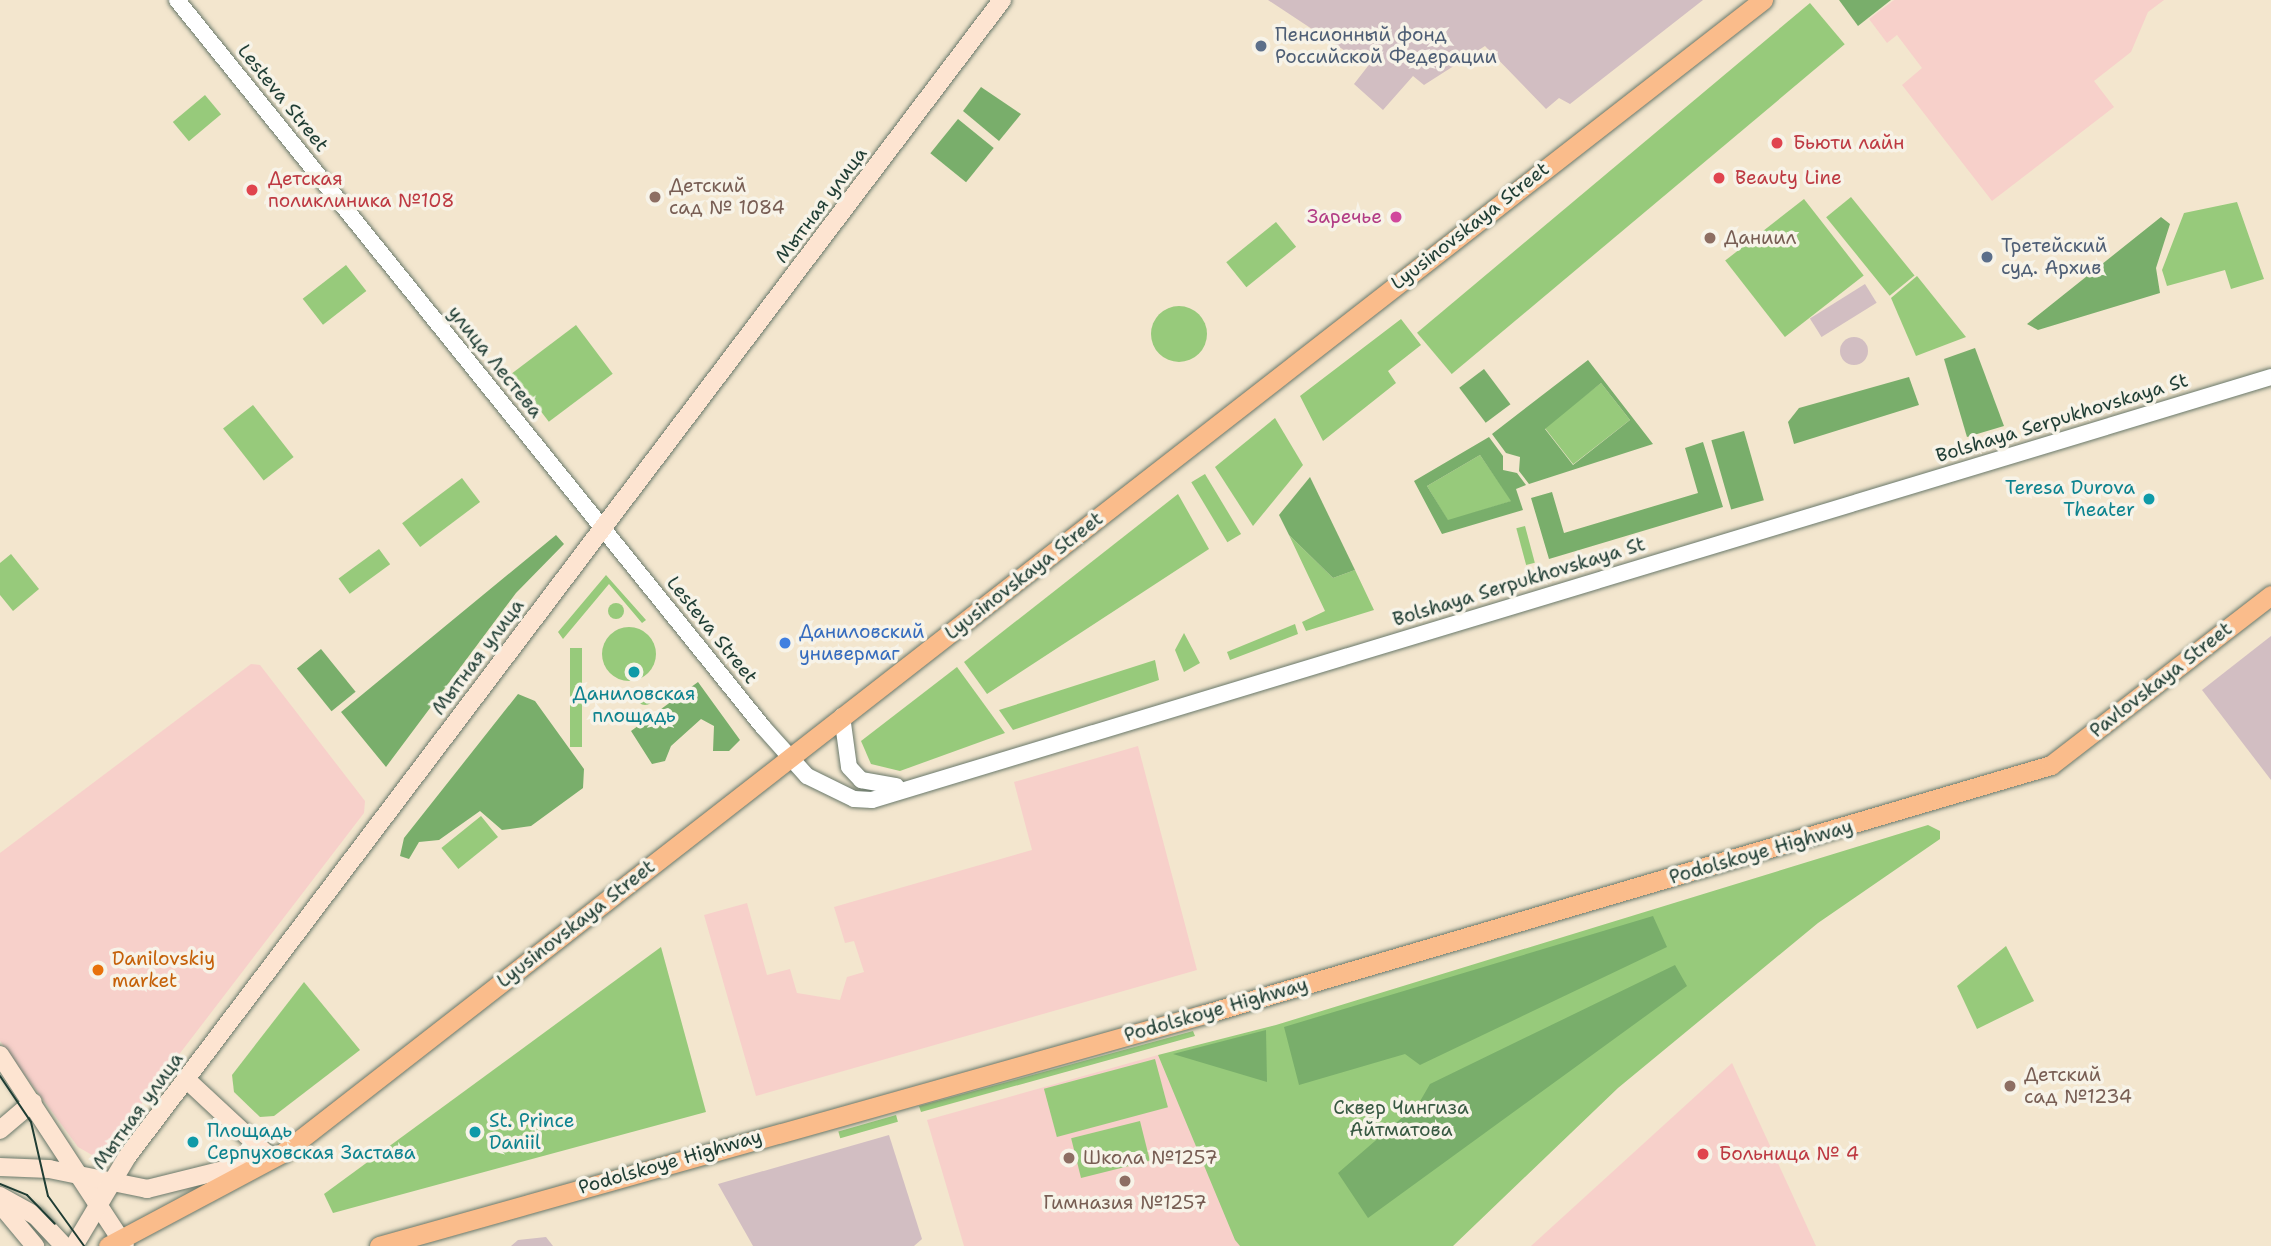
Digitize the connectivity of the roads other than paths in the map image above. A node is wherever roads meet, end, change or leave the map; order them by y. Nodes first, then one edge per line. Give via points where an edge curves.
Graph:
1 (177, 0) edge
2 (1002, 0) edge
3 (1763, 0) edge
4 (2271, 377) edge
5 (602, 527) junction
6 (2271, 595) edge
7 (842, 716) junction
8 (789, 757) junction
9 (2051, 765) joint
10 (908, 786) junction
11 (0, 1055) edge
12 (186, 1079) junction
13 (33, 1101) junction
14 (0, 1130) edge
15 (277, 1154) junction
16 (0, 1167) edge
17 (81, 1175) junction
18 (111, 1182) junction
19 (0, 1196) edge
20 (0, 1204) edge
21 (99, 1204) junction
22 (118, 1244) edge
23 (34, 1246) edge
24 (64, 1246) edge
25 (74, 1246) edge
26 (379, 1246) edge

1 - 5 street, улица Лестева
2 - 5 main road, Мытная улица
3 - 7 main road, Lyusinovskaya Street
4 - 10 street, Bolshaya Serpukhovskaya St
5 - 8 street, Lesteva Street
5 - 12 main road, Мытная улица
6 - 9 main road, Pavlovskaya Street
7 - 8 main road, Lyusinovskaya Street
7 - 10 street via 843,751 861,780
8 - 10 street, Bolshaya Serpukhovskaya St via 830,791 854,799 872,800
8 - 15 main road, Lyusinovskaya Street
9 - 26 main road, Podolskoye Highway via 1205,1014
11 - 13 main road
12 - 15 main road
12 - 18 main road, Мытная улица
13 - 14 main road
13 - 17 main road
15 - 18 main road via 166,1188
15 - 22 main road
16 - 17 main road
17 - 18 main road
17 - 21 main road
18 - 21 main road, Мытная улица
19 - 24 main road via 36,1216
20 - 23 main road
21 - 22 main road
21 - 25 main road, Мытная улица

